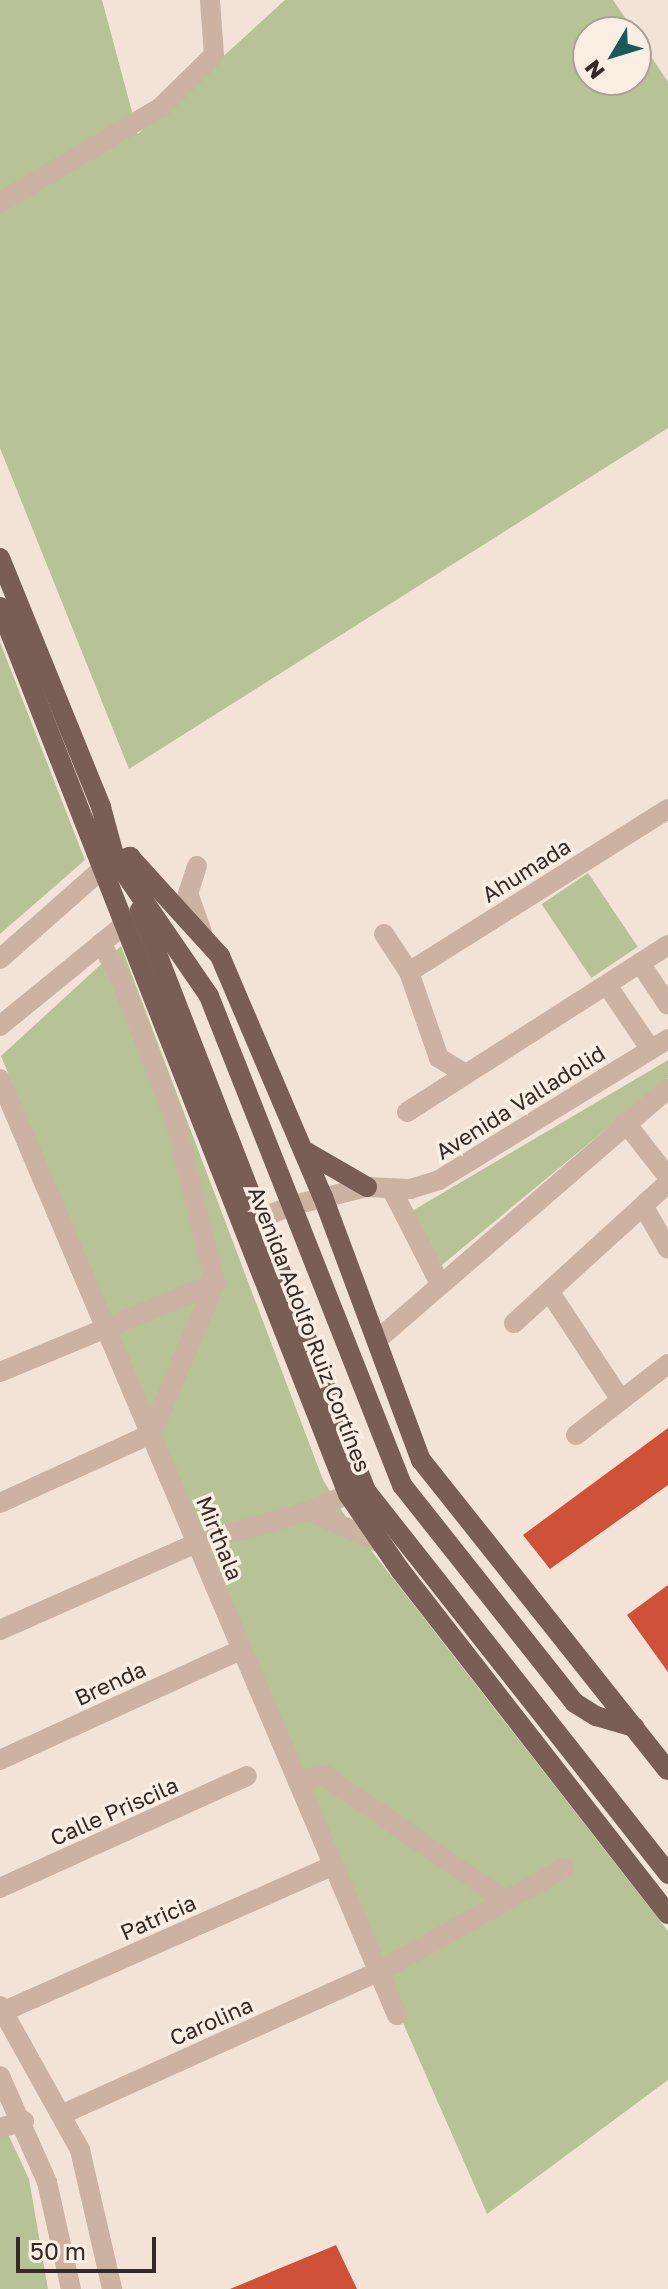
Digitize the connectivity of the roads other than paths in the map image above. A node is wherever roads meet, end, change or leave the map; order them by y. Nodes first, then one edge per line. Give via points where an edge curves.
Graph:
1 (210, 0) edge
2 (0, 203) edge
3 (0, 558) edge
4 (0, 607) edge
5 (668, 809) edge
6 (114, 862) junction
7 (197, 866) dead end
8 (164, 891) junction
9 (136, 915) junction
10 (384, 934) dead end
11 (208, 942) junction
12 (101, 943) junction
13 (668, 945) edge
14 (0, 959) edge
15 (640, 963) junction
16 (409, 972) junction
17 (607, 985) junction
18 (668, 1005) edge
19 (0, 1026) edge
20 (659, 1044) edge
21 (462, 1072) junction
22 (0, 1079) edge
23 (665, 1099) edge
24 (407, 1112) dead end
25 (625, 1122) junction
26 (303, 1150) junction
27 (668, 1177) edge
28 (668, 1183) edge
29 (367, 1187) junction
30 (392, 1190) junction
31 (323, 1197) junction
32 (294, 1205) junction
33 (644, 1207) junction
34 (255, 1236) junction
35 (668, 1249) edge
36 (215, 1283) junction
37 (440, 1284) junction
38 (549, 1291) junction
39 (514, 1323) dead end
40 (103, 1330) junction
41 (377, 1340) junction
42 (668, 1364) edge
43 (0, 1372) edge
44 (621, 1400) junction
45 (151, 1434) junction
46 (576, 1435) dead end
47 (353, 1502) junction
48 (0, 1503) edge
49 (310, 1511) junction
50 (378, 1542) junction
51 (196, 1543) junction
52 (0, 1630) edge
53 (240, 1650) junction
54 (634, 1727) junction
55 (0, 1760) edge
56 (668, 1770) edge
57 (247, 1776) dead end
58 (298, 1782) junction
59 (331, 1866) junction
60 (564, 1868) dead end
61 (668, 1874) edge
62 (0, 1888) edge
63 (668, 1894) edge
64 (501, 1898) junction
65 (668, 1914) edge
66 (378, 1972) junction
67 (1, 2010) edge
68 (397, 2015) dead end
69 (0, 2076) edge
70 (63, 2114) junction
71 (24, 2121) junction
72 (0, 2128) edge
73 (71, 2289) edge
74 (112, 2289) edge

1 - 2 street via 214,55 171,97
3 - 6 main road via 101,807
4 - 6 main road, Avenida Adolfo Ruiz Cortínes via 90,837
5 - 16 street, Ahumada
6 - 8 main road, Avenida Adolfo Ruiz Cortínes
6 - 9 main road, Avenida Adolfo Ruiz Cortínes
6 - 9 main road via 127,881
6 - 14 street
7 - 11 street via 188,893
8 - 9 street
8 - 11 main road, Avenida Adolfo Ruiz Cortínes
9 - 12 street
9 - 32 main road via 209,996
9 - 34 main road, Avenida Adolfo Ruiz Cortínes
10 - 16 street
11 - 26 main road, Avenida Adolfo Ruiz Cortínes via 246,1004
12 - 19 street
12 - 36 street via 121,980 176,1123
13 - 15 street
15 - 17 street
15 - 18 street
16 - 21 street via 439,1058
17 - 20 street
17 - 21 street
20 - 30 street, Avenida Valladolid via 439,1180
21 - 24 street
22 - 40 street, Mirthala
23 - 25 street
25 - 27 street
25 - 37 street
26 - 29 main road
26 - 31 main road, Avenida Adolfo Ruiz Cortínes
28 - 33 street
29 - 30 street, Avenida Valladolid
29 - 31 street, Avenida Valladolid
30 - 37 street
31 - 32 street, Avenida Valladolid
31 - 41 main road, Avenida Adolfo Ruiz Cortínes
32 - 34 street, Avenida Valladolid
32 - 54 main road via 383,1448 421,1515 575,1703 596,1716
33 - 35 street
33 - 38 street
34 - 47 main road, Avenida Adolfo Ruiz Cortínes
34 - 61 main road via 366,1491
34 - 63 main road via 325,1425 361,1499
36 - 40 street
36 - 45 street
37 - 41 street
38 - 39 street
38 - 44 street
40 - 43 street
40 - 45 street, Mirthala
41 - 54 main road, Avenida Adolfo Ruiz Cortínes via 429,1473
42 - 44 street
44 - 46 street
45 - 48 street
45 - 51 street, Mirthala
47 - 49 street
47 - 50 main road, Avenida Adolfo Ruiz Cortínes
49 - 50 street
49 - 51 street
50 - 65 main road, Avenida Adolfo Ruiz Cortínes
51 - 52 street
51 - 53 street, Mirthala
53 - 55 street, Brenda
53 - 58 street, Mirthala
54 - 56 main road, Avenida Adolfo Ruiz Cortínes
57 - 62 street, Calle Priscila
58 - 59 street, Mirthala
58 - 64 street via 324,1775
59 - 66 street, Mirthala
59 - 67 street, Patricia
60 - 64 street, Carolina
64 - 66 street, Carolina
66 - 68 street, Mirthala
66 - 70 street, Carolina
67 - 70 street
69 - 71 street
70 - 74 street via 90,2178
71 - 72 street
71 - 73 street via 47,2182

